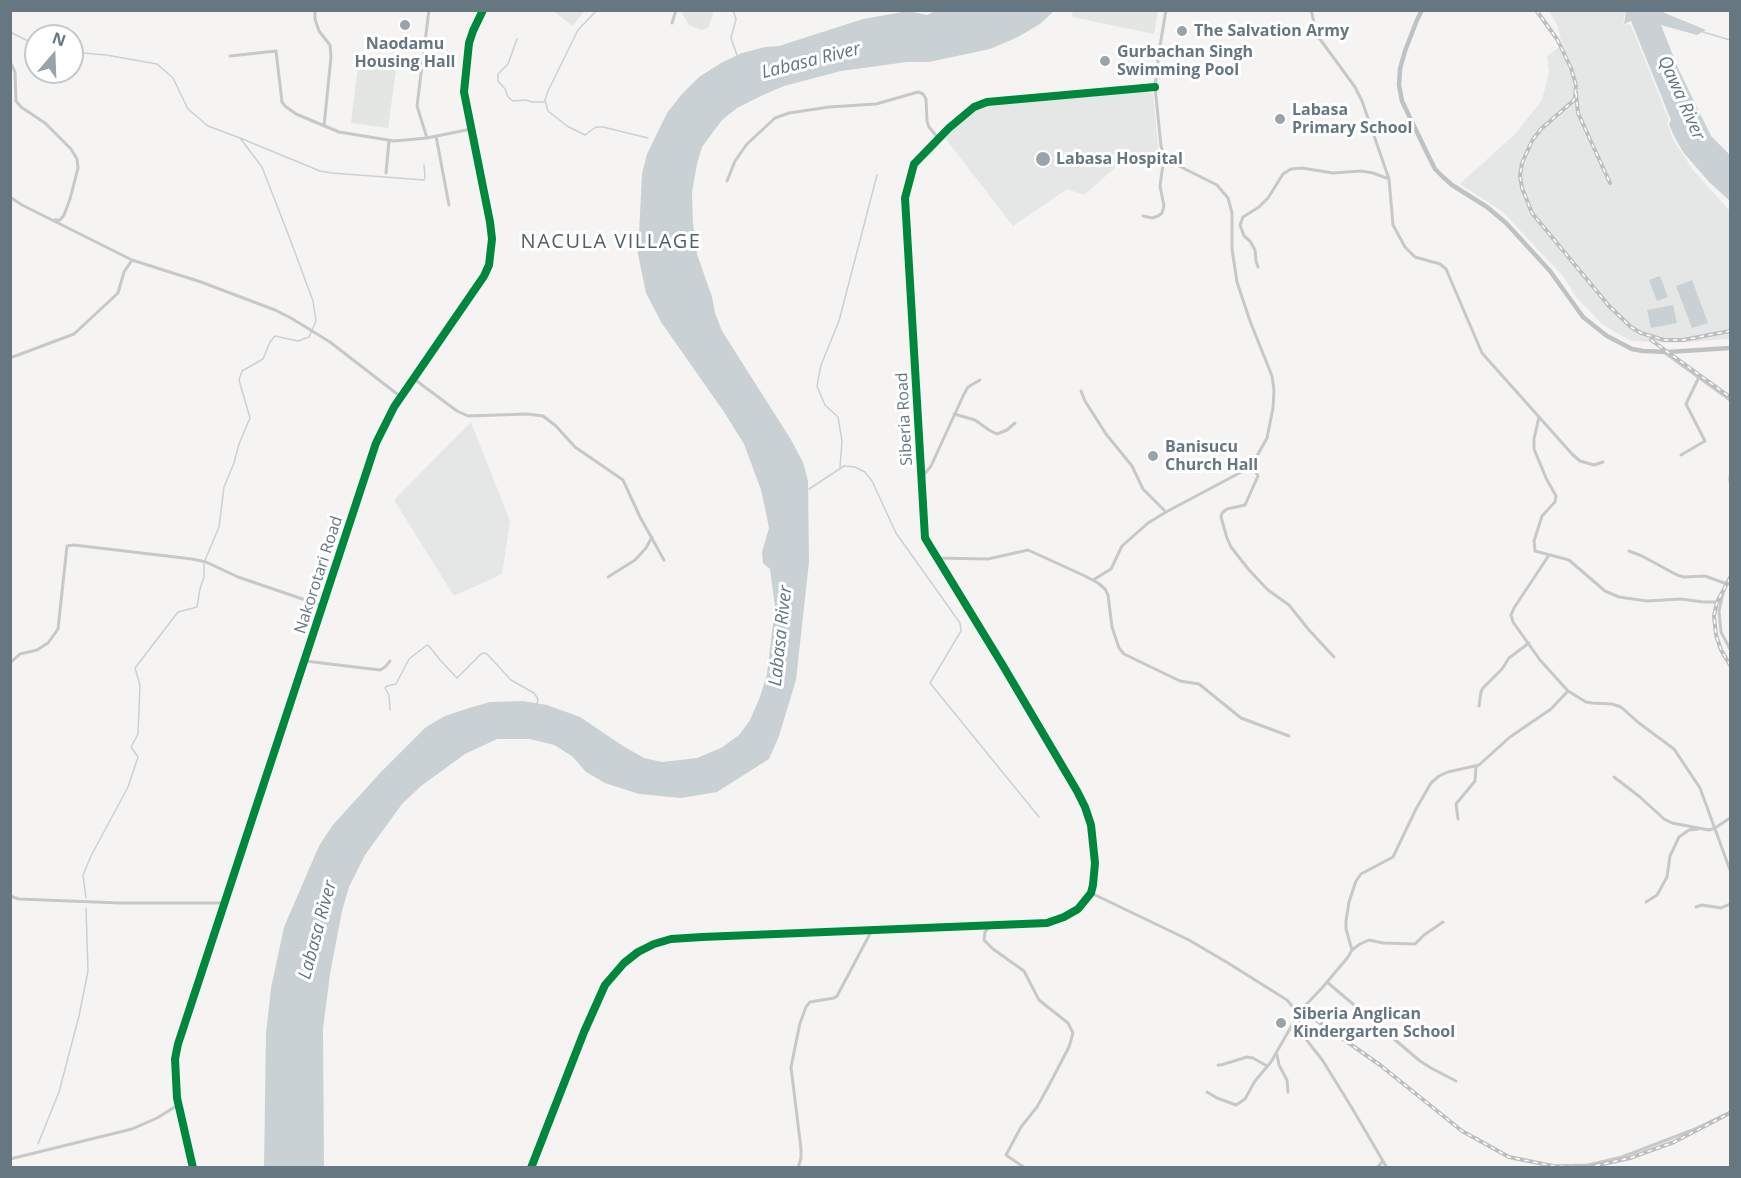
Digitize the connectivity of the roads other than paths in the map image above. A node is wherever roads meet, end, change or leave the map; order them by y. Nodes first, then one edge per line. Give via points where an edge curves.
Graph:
1 (315, 10) edge
2 (429, 10) edge
3 (483, 10) edge
4 (676, 10) edge
5 (1166, 10) edge
6 (1311, 10) edge
7 (1422, 10) edge
8 (672, 23) dead end
9 (230, 56) dead end
10 (10, 62) edge
11 (1155, 87) junction
12 (324, 126) junction
13 (471, 129) junction
14 (436, 136) junction
15 (427, 138) junction
16 (938, 138) junction
17 (389, 141) junction
18 (1164, 157) junction
19 (386, 174) dead end
20 (1389, 178) junction
21 (727, 181) dead end
22 (10, 197) edge
23 (449, 205) dead end
24 (1143, 216) dead end
25 (52, 220) junction
26 (132, 260) junction
27 (1258, 267) dead end
28 (1731, 348) edge
29 (1664, 352) junction
30 (10, 358) edge
31 (1699, 377) junction
32 (414, 379) junction
33 (980, 380) dead end
34 (1081, 391) dead end
35 (401, 397) junction
36 (1731, 400) edge
37 (954, 414) junction
38 (1539, 417) junction
39 (1015, 423) dead end
40 (1681, 455) dead end
41 (1603, 462) dead end
42 (1252, 465) junction
43 (1731, 476) edge
44 (921, 478) junction
45 (1731, 482) edge
46 (1166, 512) junction
47 (652, 537) junction
48 (1629, 551) dead end
49 (1549, 555) junction
50 (935, 558) junction
51 (664, 560) dead end
52 (1731, 576) edge
53 (608, 577) dead end
54 (1093, 580) junction
55 (1727, 584) junction
56 (1720, 602) junction
57 (323, 606) junction
58 (1529, 643) junction
59 (1731, 649) edge
60 (1334, 657) dead end
61 (305, 661) junction
62 (390, 661) dead end
63 (10, 663) edge
64 (1568, 691) junction
65 (1479, 706) dead end
66 (1289, 736) dead end
67 (1476, 766) junction
68 (1614, 777) dead end
69 (1731, 818) edge
70 (1458, 819) dead end
71 (1716, 828) junction
72 (1703, 829) junction
73 (1731, 870) edge
74 (1091, 893) junction
75 (10, 897) edge
76 (1646, 902) dead end
77 (225, 903) junction
78 (1731, 904) edge
79 (1696, 907) dead end
80 (1443, 921) dead end
81 (992, 925) junction
82 (872, 930) junction
83 (1352, 950) junction
84 (1327, 981) junction
85 (1298, 1013) junction
86 (1299, 1018) junction
87 (1276, 1054) junction
88 (1218, 1065) dead end
89 (1267, 1066) junction
90 (1456, 1081) dead end
91 (1207, 1092) dead end
92 (1288, 1092) dead end
93 (178, 1105) junction
94 (1731, 1112) edge
95 (10, 1159) edge
96 (1383, 1161) junction
97 (193, 1167) edge
98 (531, 1167) edge
99 (798, 1167) edge
100 (1025, 1167) edge
101 (1377, 1167) edge
102 (1387, 1167) edge
103 (1551, 1167) edge

1 - 12 street via 331,57
2 - 15 street via 417,106
3 - 13 street, Nakorotari Road via 469,43 465,79
4 - 8 street
5 - 11 street
6 - 20 street via 1317,35 1362,101
7 - 29 street via 1405,51 1399,85 1402,101 1435,168 1516,234 1593,326 1632,349
9 - 12 street via 276,51 282,102 296,114
10 - 25 street via 15,72 16,101 52,129 77,159 78,168 64,215 60,220
11 - 16 street, Siberia Road via 987,102 975,107
11 - 18 street
12 - 17 street
13 - 14 street
13 - 32 street, Nakorotari Road via 490,222 492,253 484,276
14 - 15 street
14 - 23 street
15 - 17 street
16 - 21 street via 927,121 926,99 918,92 876,104 789,113 775,118 747,144
16 - 44 street, Siberia Road via 914,164 905,198
17 - 19 street
18 - 24 street via 1162,213 1152,218
18 - 42 street via 1217,185 1228,198 1237,282 1274,390 1267,438
20 - 27 street via 1361,171 1333,173 1302,168 1283,174 1268,198 1243,217 1240,225 1255,250
20 - 38 street via 1392,220 1405,247 1415,257 1446,269 1482,354
22 - 25 street
25 - 26 street
26 - 30 street via 123,272 118,293 74,334
26 - 35 street via 275,310 310,328
28 - 29 street
29 - 31 street
31 - 36 street
31 - 40 street via 1686,404 1705,441
32 - 35 street, Nakorotari Road
32 - 47 street via 468,416 543,416 575,447 623,480
33 - 37 street via 968,387
34 - 46 street via 1106,434 1132,466 1143,489
35 - 57 street, Nakorotari Road via 376,443
37 - 39 street via 975,420 997,434
37 - 44 street via 931,466
38 - 41 street via 1580,461 1594,465
38 - 49 street via 1534,449 1556,496 1542,516 1534,546 1537,552
42 - 46 street
42 - 60 street via 1257,476 1245,505 1222,513 1227,538 1249,570 1289,604
43 - 45 street
44 - 50 street, Siberia Road via 925,538
46 - 54 street via 1130,538 1111,569
47 - 51 street
47 - 53 street via 635,560
48 - 55 street via 1684,578 1705,576
49 - 56 street via 1569,560 1605,591 1618,597
49 - 58 street via 1511,615
50 - 54 street via 988,559 1028,550
50 - 74 street, Siberia Road via 1085,807 1094,859
52 - 55 street
54 - 66 street via 1108,595 1112,627 1124,654 1180,681 1199,684 1241,718
55 - 56 street
56 - 59 street via 1722,632
57 - 61 street, Nakorotari Road
57 - 63 street via 192,558 67,546 58,629 48,643 20,654
58 - 64 street
58 - 65 street via 1509,658 1483,688
61 - 62 street via 380,670
61 - 77 street, Nakorotari Road
64 - 67 street via 1551,709
64 - 71 street via 1586,702 1621,706 1670,744 1700,788
67 - 70 street via 1475,781 1457,801
67 - 83 street via 1438,776 1416,808 1393,857 1361,874 1356,881 1346,921
68 - 72 street via 1664,819
69 - 71 street
71 - 72 street
71 - 73 street
72 - 76 street via 1689,830 1679,837 1670,856 1667,877 1657,895
74 - 81 street via 1078,909 1055,921
74 - 85 street via 1189,940 1287,1000
75 - 77 street
77 - 93 street, Nakorotari Road via 178,1044
78 - 79 street via 1721,908
80 - 83 street via 1415,944 1370,940
81 - 82 street
81 - 100 street via 984,940 1024,971 1039,1000 1068,1023 1073,1033 1047,1089 1006,1155
82 - 98 street via 681,938 638,952 605,985
82 - 99 street via 837,996 810,1002 800,1023 791,1067 801,1149
83 - 84 street
84 - 85 street
84 - 90 street via 1420,1061
85 - 86 street
86 - 87 street
86 - 96 street via 1302,1034 1329,1070
87 - 89 street
87 - 92 street
88 - 89 street via 1247,1057
89 - 91 street via 1239,1104
93 - 95 street via 132,1129
93 - 97 street, Nakorotari Road
94 - 103 street via 1622,1157 1588,1165
96 - 101 street
96 - 102 street

